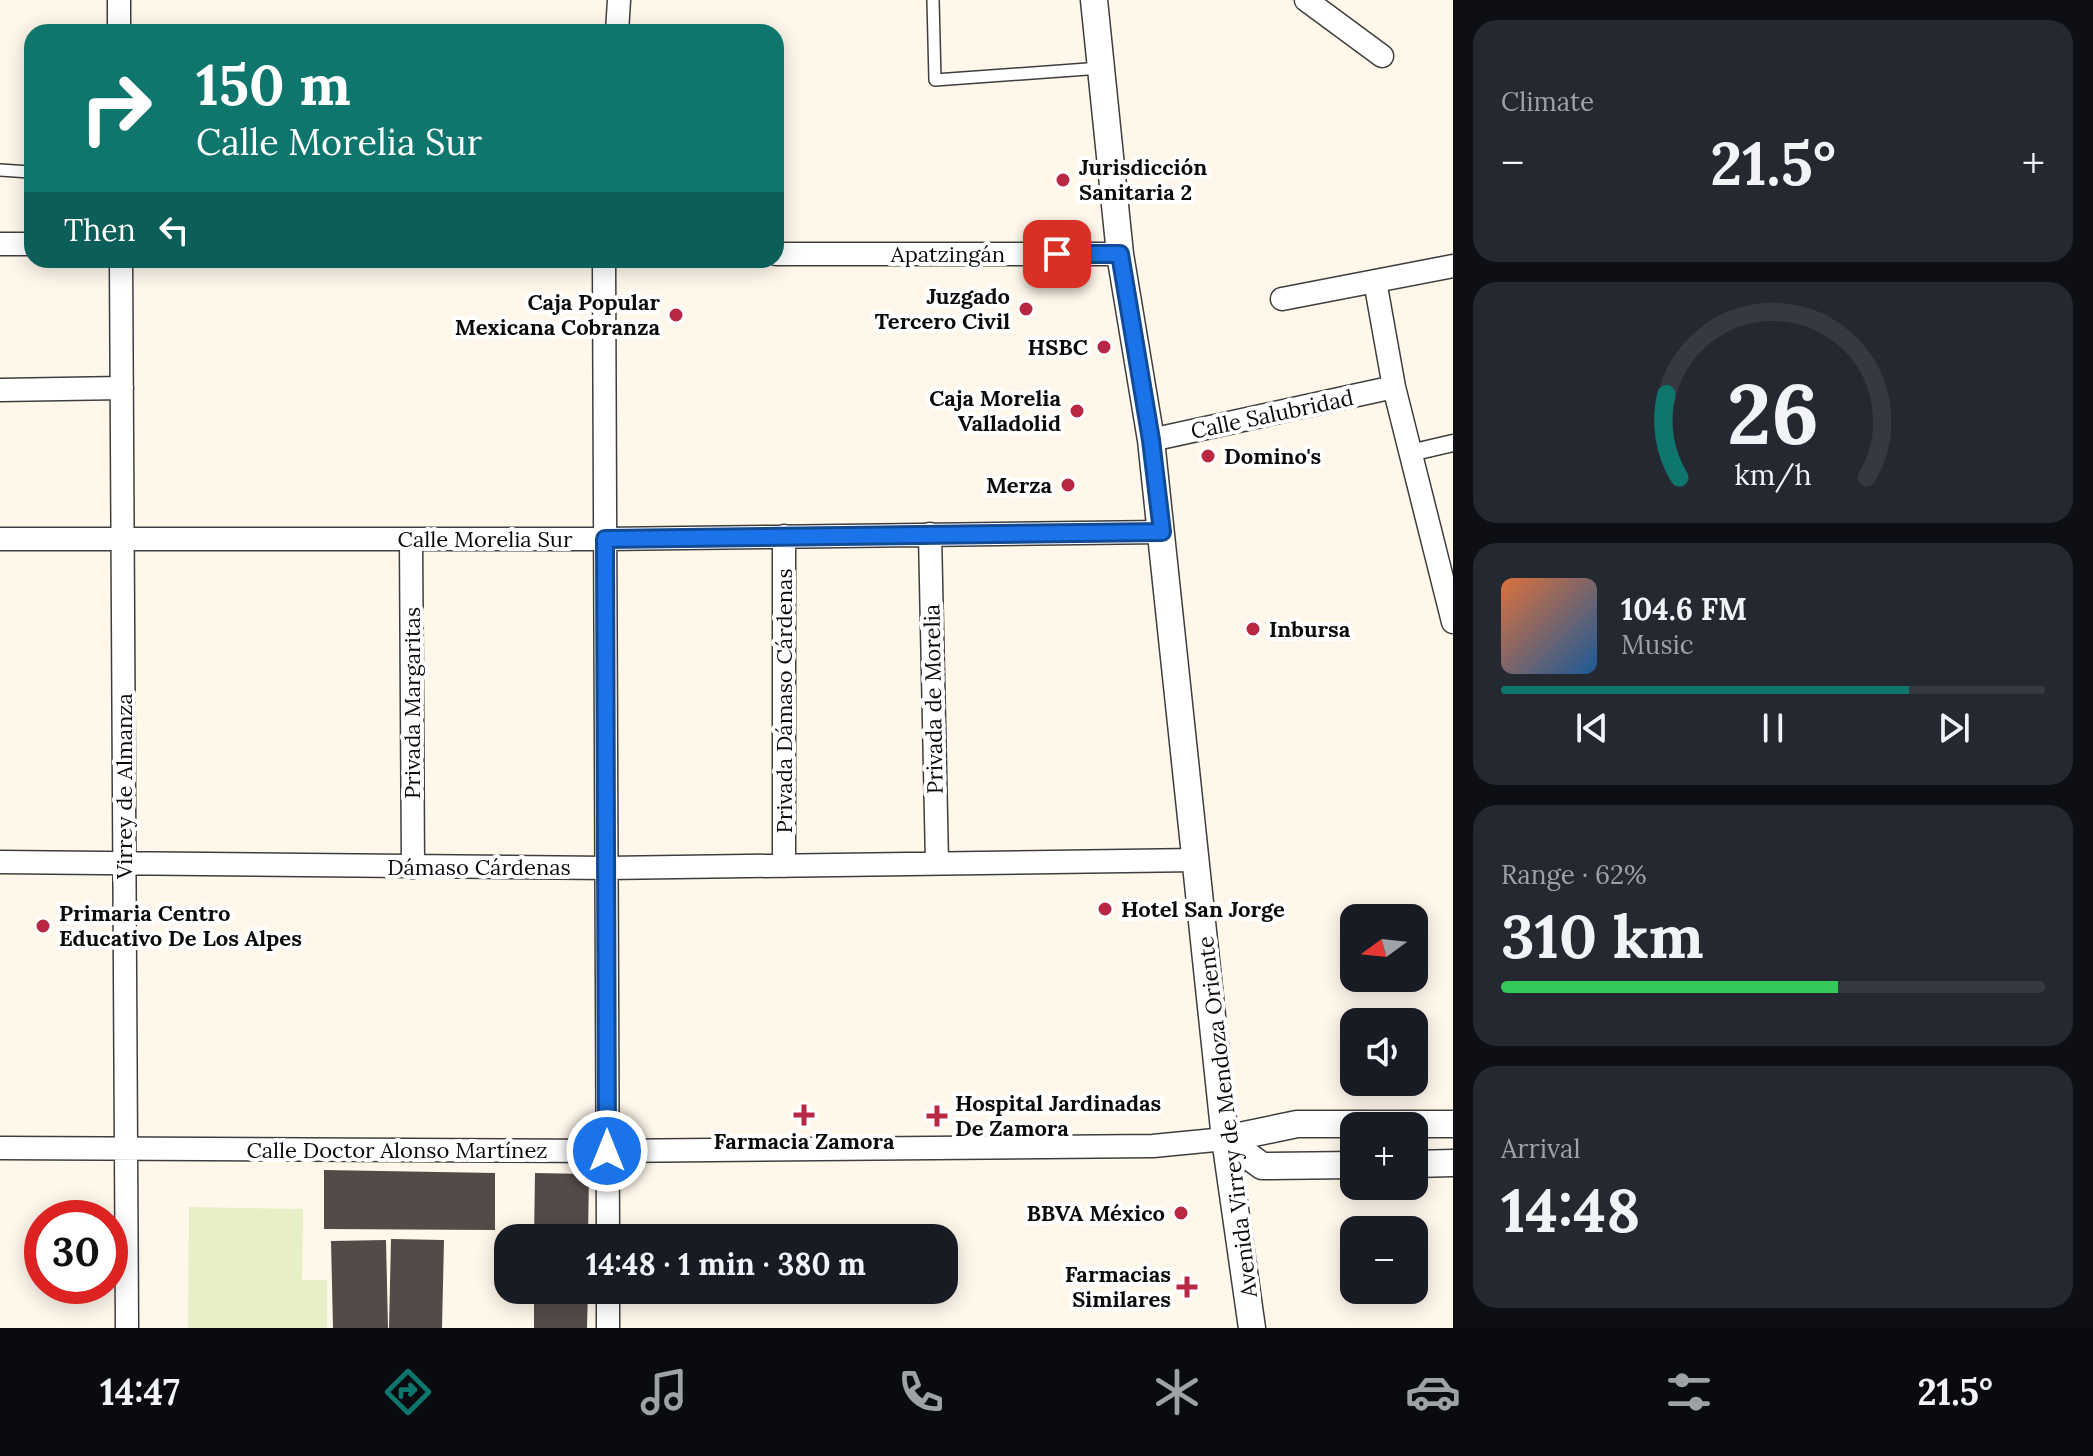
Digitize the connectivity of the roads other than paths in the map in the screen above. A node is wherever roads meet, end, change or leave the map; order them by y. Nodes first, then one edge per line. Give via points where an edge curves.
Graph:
1 (119, 0) edge
2 (619, 0) edge
3 (933, 0) edge
4 (1094, 0) edge
5 (1306, 0) edge
6 (119, 24) edge
7 (618, 24) edge
8 (1382, 56) dead end
9 (1101, 68) junction
10 (0, 170) edge
11 (24, 172) edge
12 (0, 244) edge
13 (24, 244) edge
14 (784, 254) edge
15 (1120, 254) junction
16 (1453, 266) edge
17 (121, 268) edge
18 (604, 268) edge
19 (1375, 281) junction
20 (1282, 299) dead end
21 (1394, 387) junction
22 (122, 388) junction
23 (0, 390) edge
24 (1151, 440) junction
25 (1453, 443) edge
26 (1410, 453) junction
27 (1162, 532) junction
28 (930, 534) junction
29 (784, 536) junction
30 (0, 539) edge
31 (411, 539) junction
32 (605, 539) junction
33 (122, 540) junction
34 (1453, 622) edge
35 (1197, 860) junction
36 (0, 862) edge
37 (937, 863) junction
38 (124, 865) junction
39 (784, 866) junction
40 (413, 867) junction
41 (607, 868) junction
42 (1453, 1124) edge
43 (1225, 1139) junction
44 (0, 1148) edge
45 (126, 1149) junction
46 (607, 1151) junction
47 (1453, 1163) edge
48 (1428, 1164) edge
49 (1340, 1165) edge
50 (608, 1224) edge
51 (608, 1304) edge
52 (127, 1328) edge
53 (608, 1328) edge
54 (1252, 1328) edge

1 - 6 street
2 - 7 street
3 - 9 lane via 935,80
4 - 9 street, Avenida Virrey de Mendoza Oriente
5 - 8 street
9 - 15 street, Avenida Virrey de Mendoza Oriente
10 - 11 lane
12 - 13 street
14 - 15 street, Apatzingán
15 - 24 street, Avenida Virrey de Mendoza Oriente
16 - 19 street
17 - 22 street, Virrey de Almanza
18 - 32 street
19 - 20 street
19 - 21 street
21 - 24 street, Calle Salubridad
21 - 26 street
22 - 23 street
22 - 33 street, Virrey de Almanza
24 - 27 street, Avenida Virrey de Mendoza Oriente
25 - 26 street
26 - 34 street
27 - 28 street, Calle Morelia Sur
27 - 35 street, Avenida Virrey de Mendoza Oriente
28 - 29 street, Calle Morelia Sur
28 - 37 street, Privada de Morelia
29 - 32 street, Calle Morelia Sur
29 - 39 street, Privada Dámaso Cárdenas
30 - 33 street, Calle Morelia Sur
31 - 32 street, Calle Morelia Sur
31 - 33 street, Calle Morelia Sur
31 - 40 street, Privada Margaritas
32 - 41 street
33 - 38 street, Virrey de Almanza
35 - 37 street, Dámaso Cárdenas
35 - 43 street, Avenida Virrey de Mendoza Oriente
36 - 38 street, Dámaso Cárdenas
37 - 39 street, Dámaso Cárdenas
38 - 40 street, Dámaso Cárdenas
38 - 45 street, Virrey de Almanza
39 - 41 street, Dámaso Cárdenas
40 - 41 street, Dámaso Cárdenas
41 - 46 street
42 - 43 street via 1297,1124
43 - 46 street, Calle Doctor Alonso Martínez via 1153,1146
43 - 49 street via 1262,1166
43 - 54 street, Avenida Virrey de Mendoza Oriente
44 - 45 street, Calle Doctor Alonso Martínez
45 - 46 street, Calle Doctor Alonso Martínez
45 - 52 street, Virrey de Almanza
46 - 50 street
47 - 48 street
51 - 53 street

